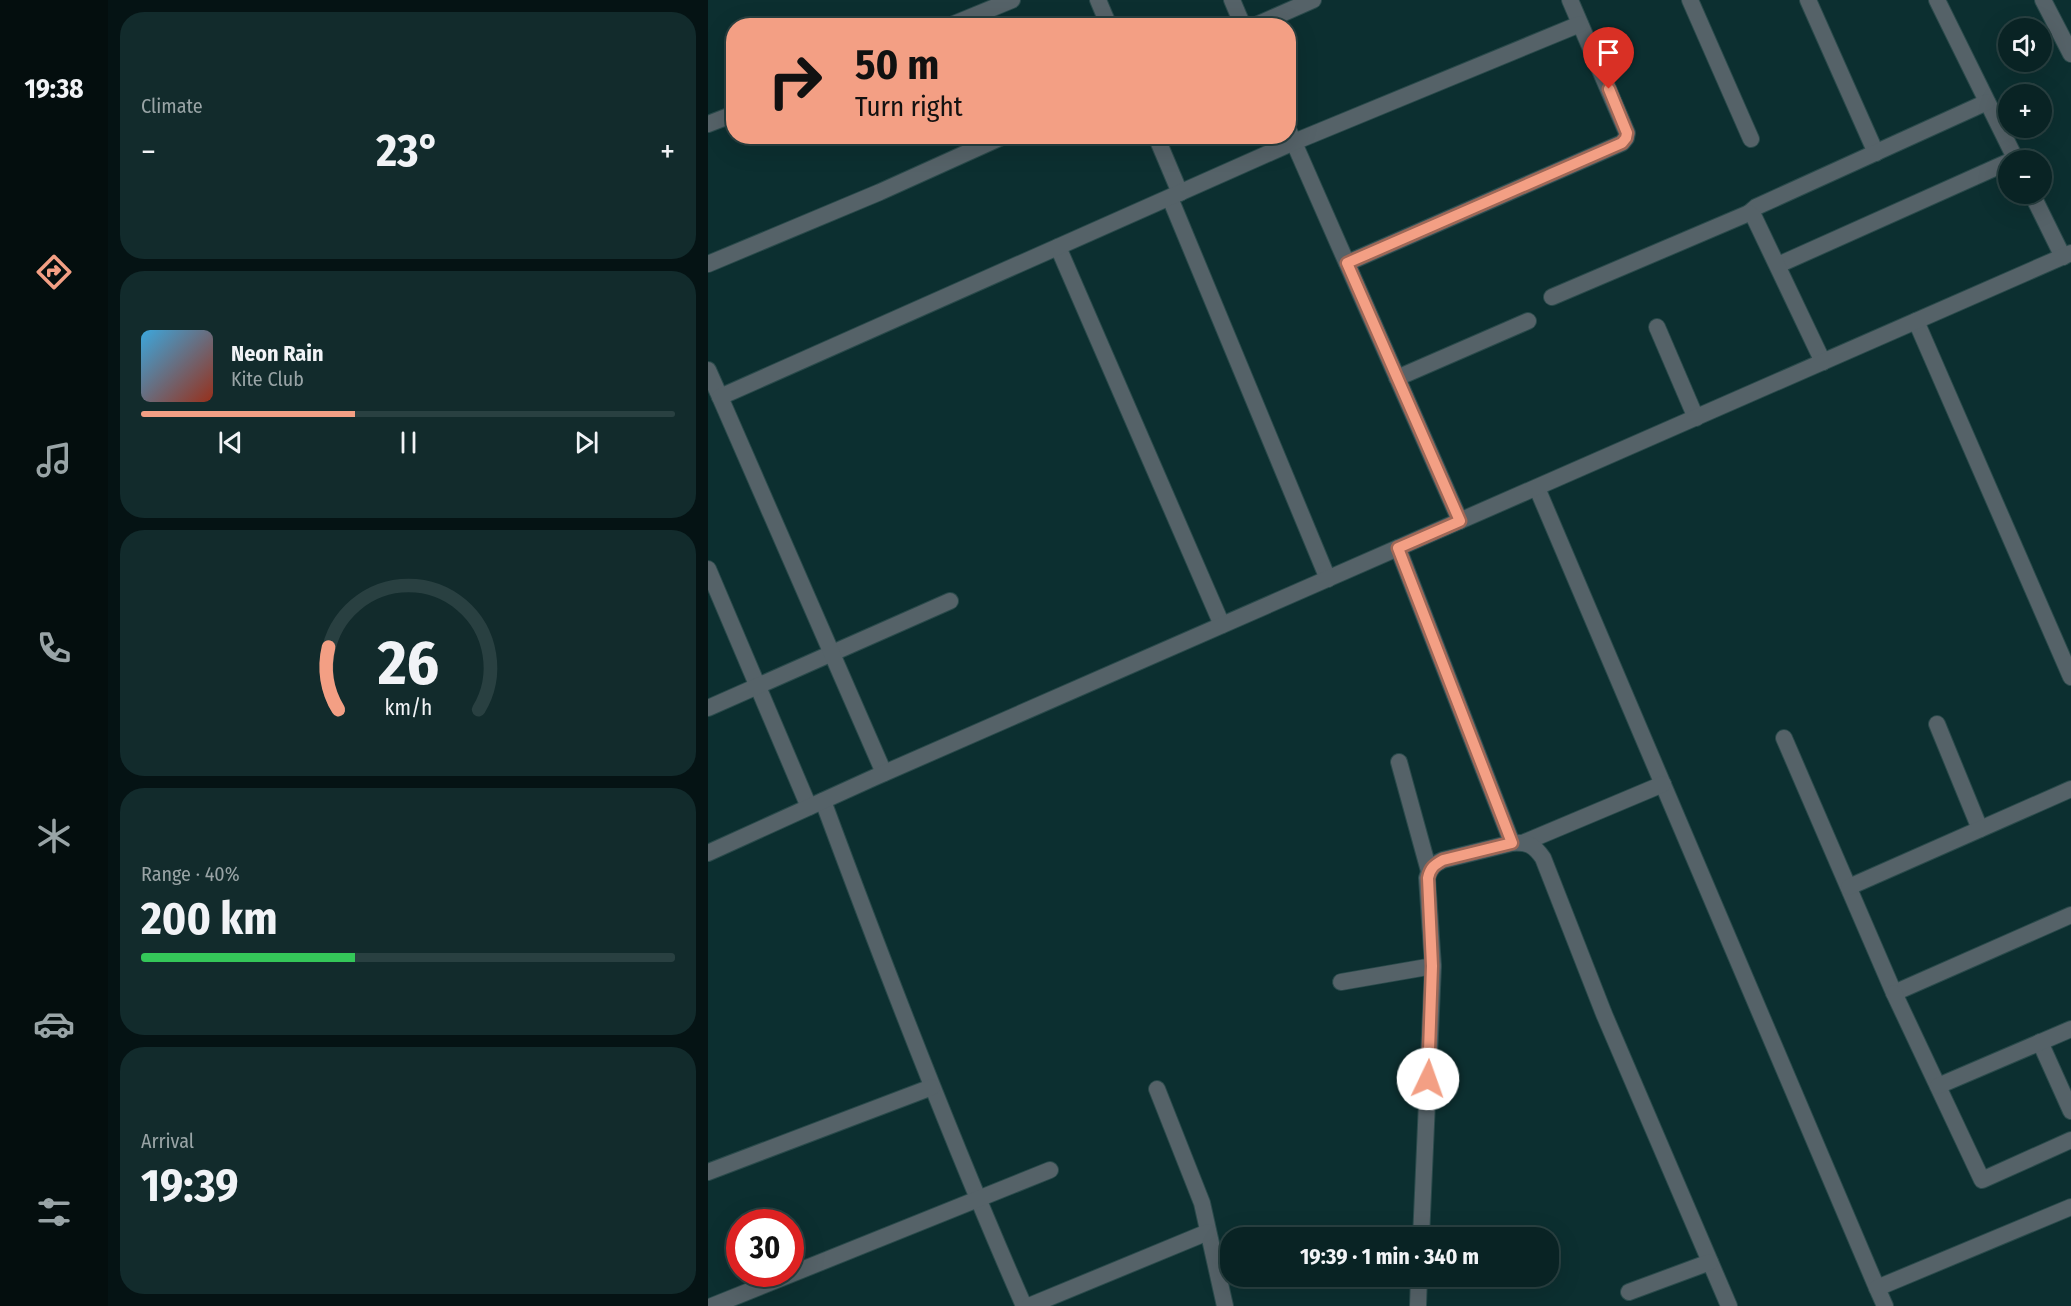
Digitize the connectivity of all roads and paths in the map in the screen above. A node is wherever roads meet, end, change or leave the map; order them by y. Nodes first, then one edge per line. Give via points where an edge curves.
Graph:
1 (1012, 0) edge
2 (1098, 0) edge
3 (1232, 0) edge
4 (1313, 0) edge
5 (1570, 0) edge
6 (1690, 0) edge
7 (1808, 0) edge
8 (1937, 0) edge
9 (2043, 0) edge
10 (969, 18) edge
11 (1106, 18) edge
12 (1240, 18) edge
13 (1272, 18) edge
14 (1581, 24) junction
15 (2071, 54) edge
16 (1987, 102) junction
17 (726, 117) edge
18 (708, 124) edge
19 (1296, 134) edge
20 (1751, 139) dead end
21 (986, 144) edge
22 (1159, 144) edge
23 (1276, 144) edge
24 (1295, 144) edge
25 (2009, 150) edge
26 (1876, 153) junction
27 (1998, 167) edge
28 (1175, 196) junction
29 (2038, 204) edge
30 (1749, 213) junction
31 (1058, 247) junction
32 (2067, 255) edge
33 (1347, 263) junction
34 (708, 264) edge
35 (1778, 265) junction
36 (1552, 297) dead end
37 (1528, 321) dead end
38 (1916, 321) junction
39 (1658, 327) dead end
40 (1822, 362) junction
41 (708, 370) edge
42 (1397, 378) junction
43 (720, 397) junction
44 (1696, 418) junction
45 (1537, 488) junction
46 (1460, 521) junction
47 (1398, 548) junction
48 (708, 569) edge
49 (1328, 579) junction
50 (950, 601) dead end
51 (1222, 625) junction
52 (832, 653) junction
53 (2071, 676) edge
54 (758, 686) junction
55 (708, 708) edge
56 (1936, 724) dead end
57 (1784, 738) dead end
58 (1399, 762) dead end
59 (884, 773) junction
60 (1663, 784) junction
61 (2071, 789) edge
62 (816, 804) junction
63 (1980, 829) junction
64 (1519, 843) junction
65 (709, 850) edge
66 (1429, 871) junction
67 (1849, 887) junction
68 (2071, 915) edge
69 (1432, 966) junction
70 (1341, 982) dead end
71 (1894, 993) junction
72 (2071, 1029) edge
73 (2040, 1042) junction
74 (1938, 1086) junction
75 (932, 1087) junction
76 (1157, 1089) dead end
77 (2071, 1111) edge
78 (2071, 1140) edge
79 (1050, 1170) dead end
80 (708, 1172) edge
81 (977, 1199) junction
82 (2071, 1207) edge
83 (1421, 1227) edge
84 (1208, 1232) junction
85 (1710, 1263) junction
86 (1419, 1287) edge
87 (1877, 1288) junction
88 (1629, 1292) dead end
89 (712, 1306) edge
90 (1024, 1306) edge
91 (1029, 1306) edge
92 (1225, 1306) edge
93 (1418, 1306) edge
94 (1729, 1306) edge
95 (1885, 1306) edge

1 - 10 street
2 - 11 street
3 - 12 street
4 - 13 street
5 - 14 street
6 - 20 street
7 - 26 street
8 - 16 street
9 - 15 street
14 - 19 street
14 - 33 street via 1627,133 1622,143
16 - 25 street
16 - 26 street
17 - 18 street
21 - 34 street
22 - 28 street
23 - 28 street
24 - 33 street
26 - 30 street
27 - 35 street
28 - 31 street
28 - 49 street
29 - 32 street
30 - 35 street
30 - 36 street
31 - 43 street
31 - 51 street
32 - 38 street
33 - 42 street
35 - 40 street
37 - 42 street
38 - 40 street
38 - 53 street
39 - 44 street
40 - 44 street
41 - 43 street
42 - 46 street
43 - 52 street
44 - 45 street
45 - 46 street
45 - 60 street
46 - 47 street
47 - 49 street
47 - 64 street
48 - 54 street
49 - 51 street
50 - 52 street
51 - 59 street
52 - 54 street
52 - 59 street
54 - 55 street
54 - 62 street
56 - 63 street
57 - 67 street
58 - 66 street
59 - 62 street
60 - 64 street
60 - 87 street
61 - 63 street
62 - 65 street
62 - 75 street
63 - 67 street
64 - 66 street via 1443,860
64 - 85 street via 1535,846 1543,858 1604,1014
66 - 69 street
67 - 71 street
68 - 71 street
69 - 70 street
69 - 83 street
71 - 74 street
72 - 73 street
73 - 74 street
73 - 77 street
74 - 78 street via 1982,1180
75 - 80 street
75 - 81 street
76 - 84 street via 1202,1203
79 - 81 street
81 - 89 street
81 - 90 street
82 - 87 street
84 - 91 street
84 - 92 street
85 - 88 street
85 - 94 street
86 - 93 street
87 - 95 street

